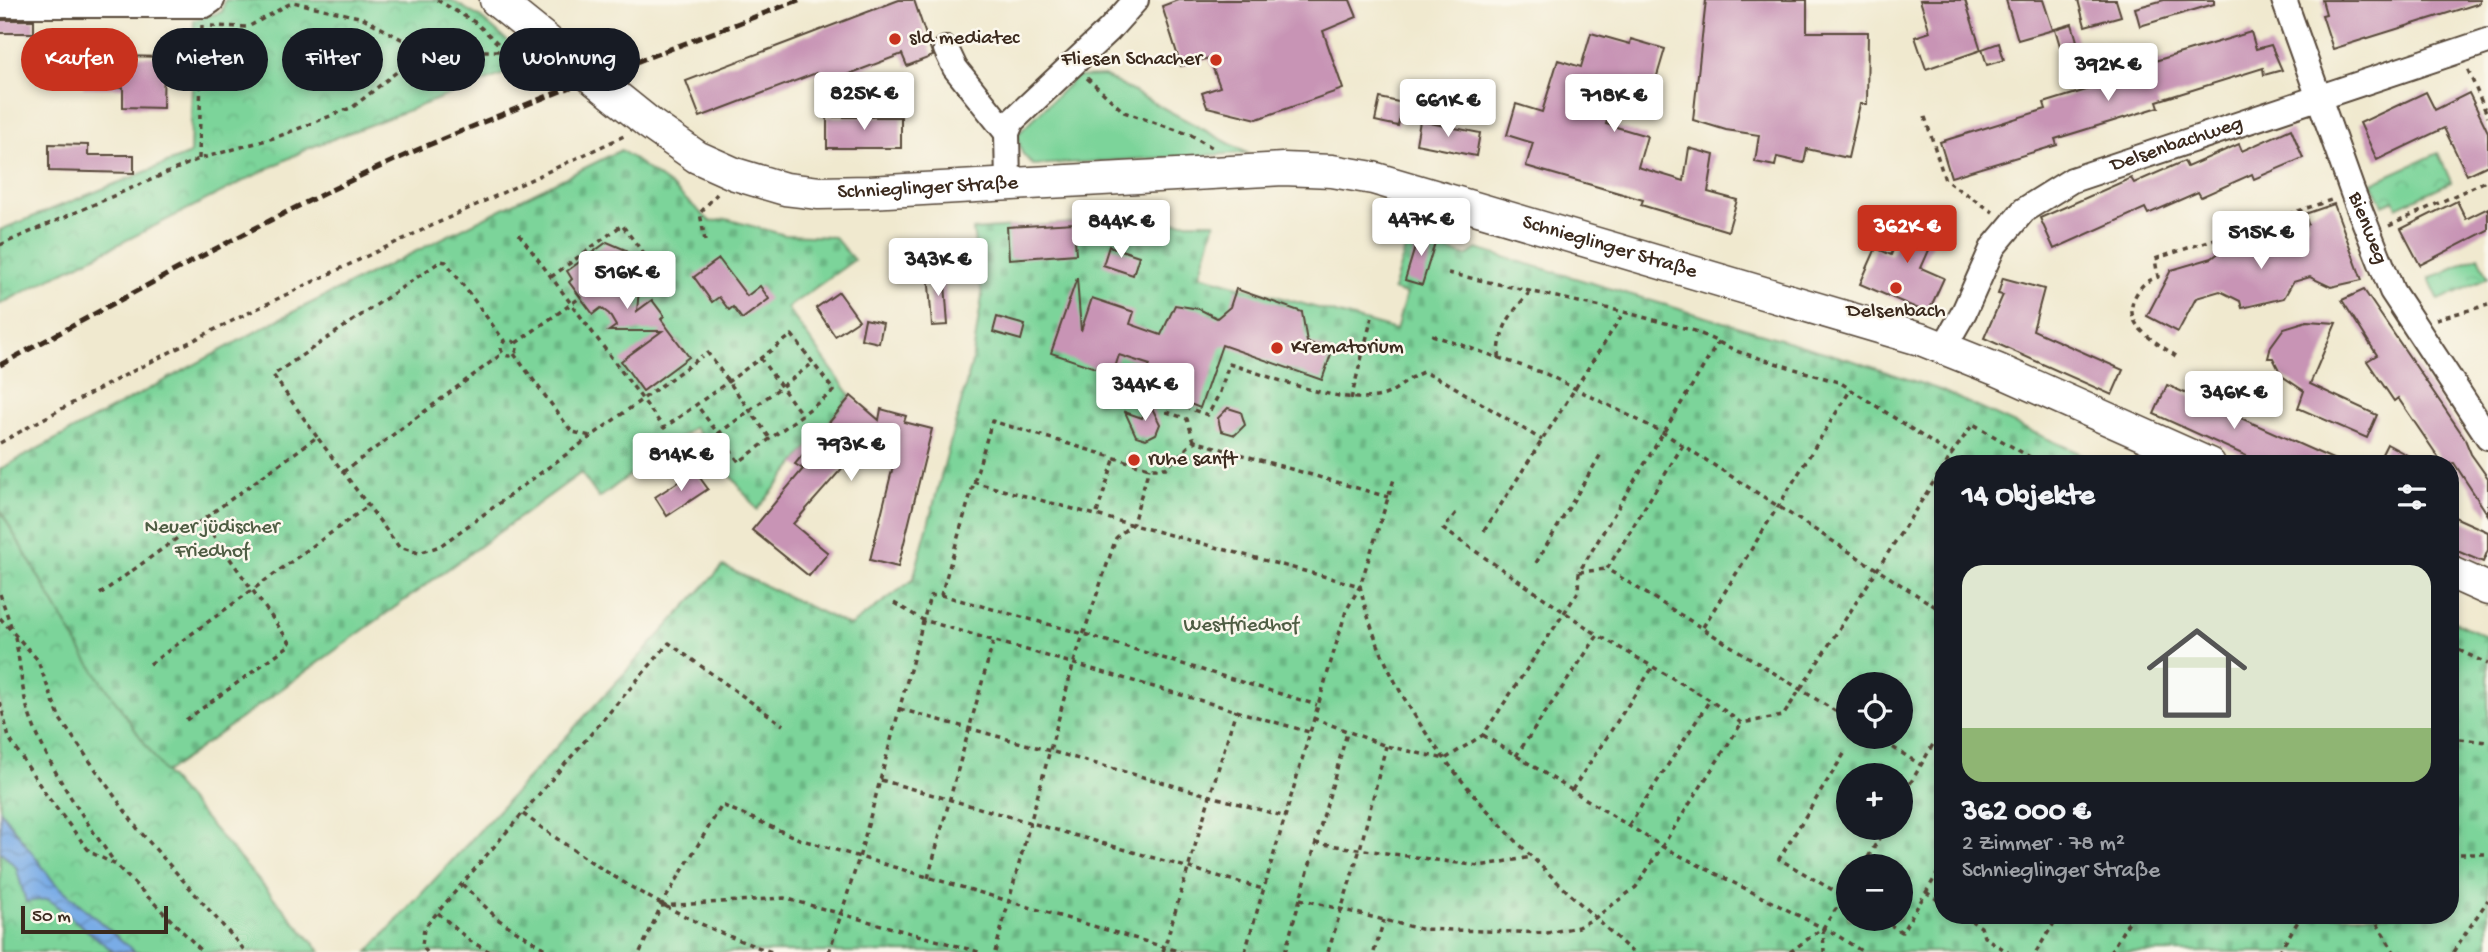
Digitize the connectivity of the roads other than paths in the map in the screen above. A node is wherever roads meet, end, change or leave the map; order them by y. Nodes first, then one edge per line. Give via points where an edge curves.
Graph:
1 (496, 0) edge
2 (1136, 0) edge
3 (2284, 0) edge
4 (0, 5) edge
5 (205, 10) edge
6 (2488, 41) edge
7 (946, 49) dead end
8 (2320, 99) junction
9 (1007, 133) junction
10 (1008, 184) junction
11 (1944, 347) junction
12 (2488, 437) edge
13 (2188, 455) edge
14 (2459, 576) edge
15 (2488, 589) edge

1 - 10 main road, Schnieglinger Straße via 650,124 697,157 735,174 785,189 836,193
2 - 9 street via 1012,121
3 - 8 street, Bienweg
4 - 5 street
6 - 8 street, Delsenbachweg
7 - 9 street via 962,78
8 - 11 street, Delsenbachweg via 2072,180 2024,210 1993,247
8 - 12 street, Bienweg via 2392,291
9 - 10 street
10 - 11 main road, Schnieglinger Straße via 1283,169 1363,176
11 - 13 main road, Schnieglinger Straße
14 - 15 main road

